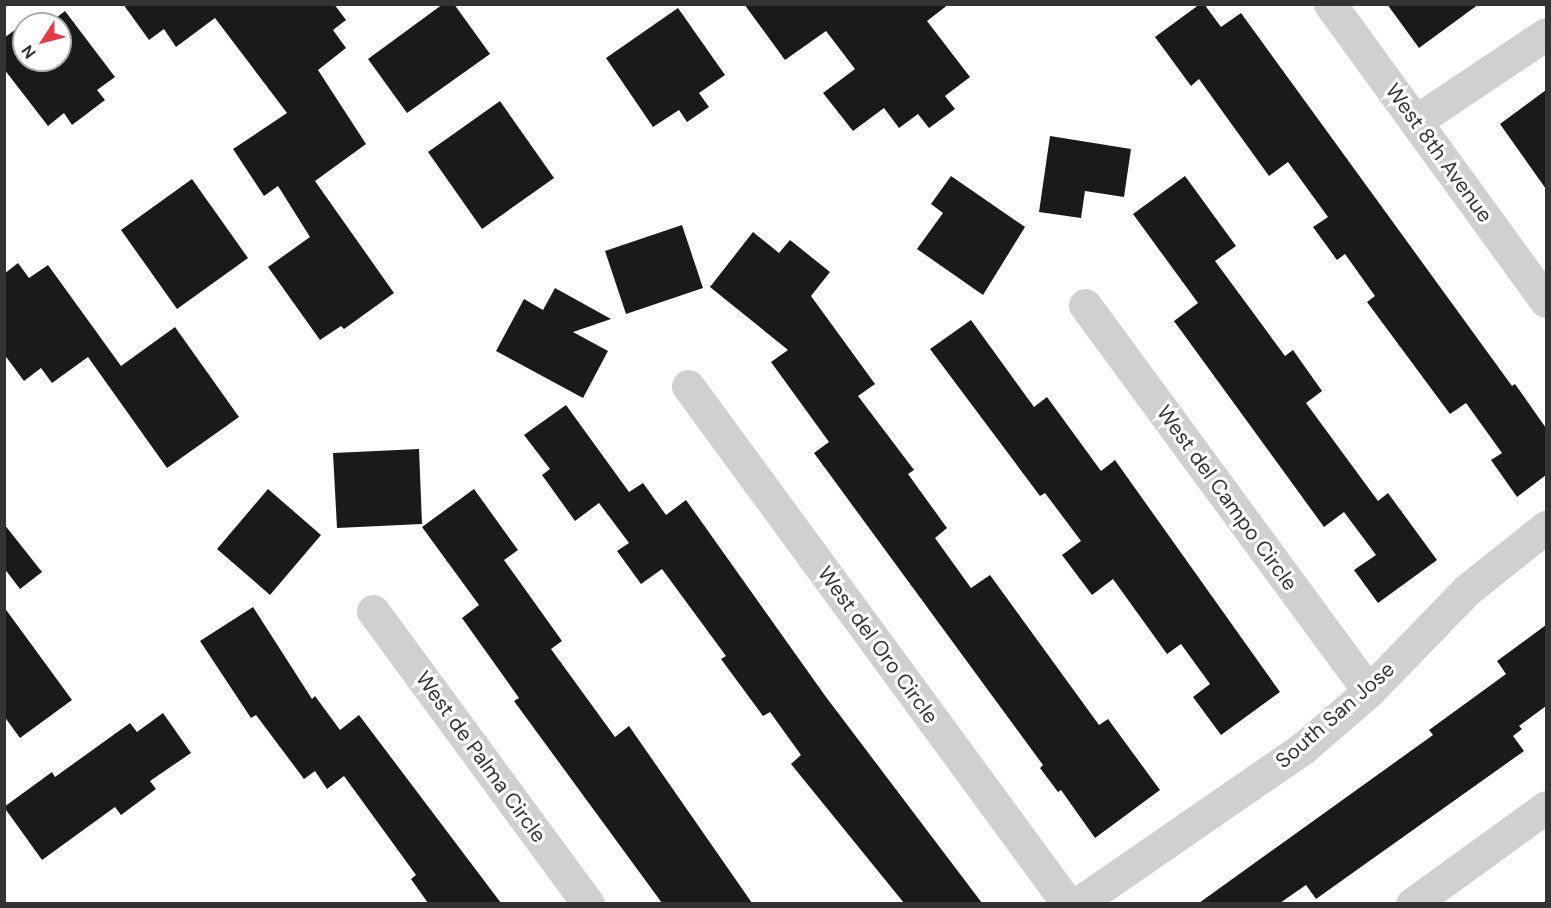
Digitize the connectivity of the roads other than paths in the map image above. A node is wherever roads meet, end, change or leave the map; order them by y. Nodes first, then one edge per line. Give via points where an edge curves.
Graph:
1 (1330, 4) edge
2 (1546, 34) edge
3 (1416, 121) junction
4 (1546, 301) edge
5 (1085, 305) dead end
6 (688, 386) dead end
7 (1546, 527) edge
8 (373, 611) dead end
9 (1369, 691) junction
10 (1546, 807) edge
11 (588, 903) edge
12 (1068, 903) edge
13 (1077, 903) edge
14 (1413, 903) edge

1 - 3 street, West 8th Avenue
2 - 3 street
3 - 4 street, West 8th Avenue
5 - 9 street, West del Campo Circle
6 - 12 street, West del Oro Circle
7 - 9 street, South San Jose via 1468,589
8 - 11 street, West de Palma Circle
9 - 13 street, South San Jose via 1303,748
10 - 14 street

